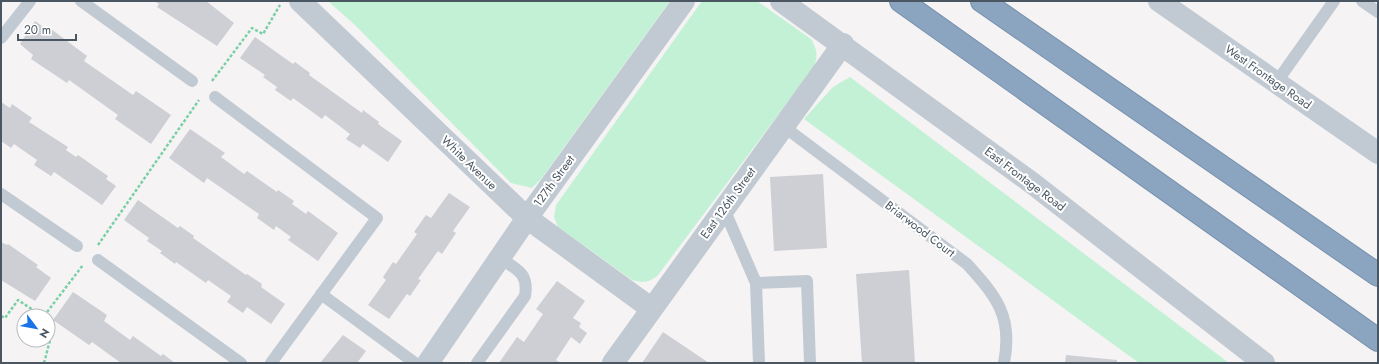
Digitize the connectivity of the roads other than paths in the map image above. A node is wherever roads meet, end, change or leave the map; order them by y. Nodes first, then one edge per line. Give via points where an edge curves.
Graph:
1 (30, 1) edge
2 (81, 1) edge
3 (300, 1) edge
4 (684, 1) edge
5 (782, 1) edge
6 (902, 1) edge
7 (982, 1) edge
8 (1334, 1) edge
9 (1362, 1) edge
10 (1170, 4) edge
11 (1378, 12) edge
12 (1, 38) edge
13 (843, 44) junction
14 (192, 81) dead end
15 (1276, 83) junction
16 (216, 97) dead end
17 (783, 126) junction
18 (1378, 153) edge
19 (1, 194) edge
20 (724, 209) junction
21 (527, 218) junction
22 (77, 246) dead end
23 (93, 256) road end
24 (500, 258) junction
25 (1378, 275) edge
26 (756, 283) junction
27 (321, 294) junction
28 (652, 309) junction
29 (1378, 340) edge
30 (241, 363) edge
31 (271, 363) edge
32 (415, 363) edge
33 (428, 363) edge
34 (477, 363) edge
35 (613, 363) edge
36 (759, 363) edge
37 (810, 363) edge
38 (1004, 363) edge
39 (1264, 363) edge

1 - 12 lane
2 - 14 lane
3 - 21 street, White Avenue
4 - 21 street, 127th Street
5 - 13 street, East Frontage Road
6 - 29 highway
7 - 25 highway
8 - 15 lane
9 - 11 lane
10 - 15 street, West Frontage Road
13 - 17 street, East 126th Street
13 - 39 street, East Frontage Road via 1032,183
15 - 18 street, West Frontage Road
16 - 27 lane via 378,218
17 - 20 street, East 126th Street
17 - 38 lane, Briarwood Court via 967,264 992,291 1003,316 1008,343
19 - 22 lane
20 - 26 lane
20 - 28 street, East 126th Street
21 - 24 street, 127th Street
21 - 28 street, White Avenue
23 - 30 lane
24 - 33 street, 127th Street
24 - 34 lane via 524,275 527,285 525,296
26 - 36 lane
26 - 37 lane via 807,281
27 - 31 lane
27 - 32 lane
28 - 35 street, East 126th Street

